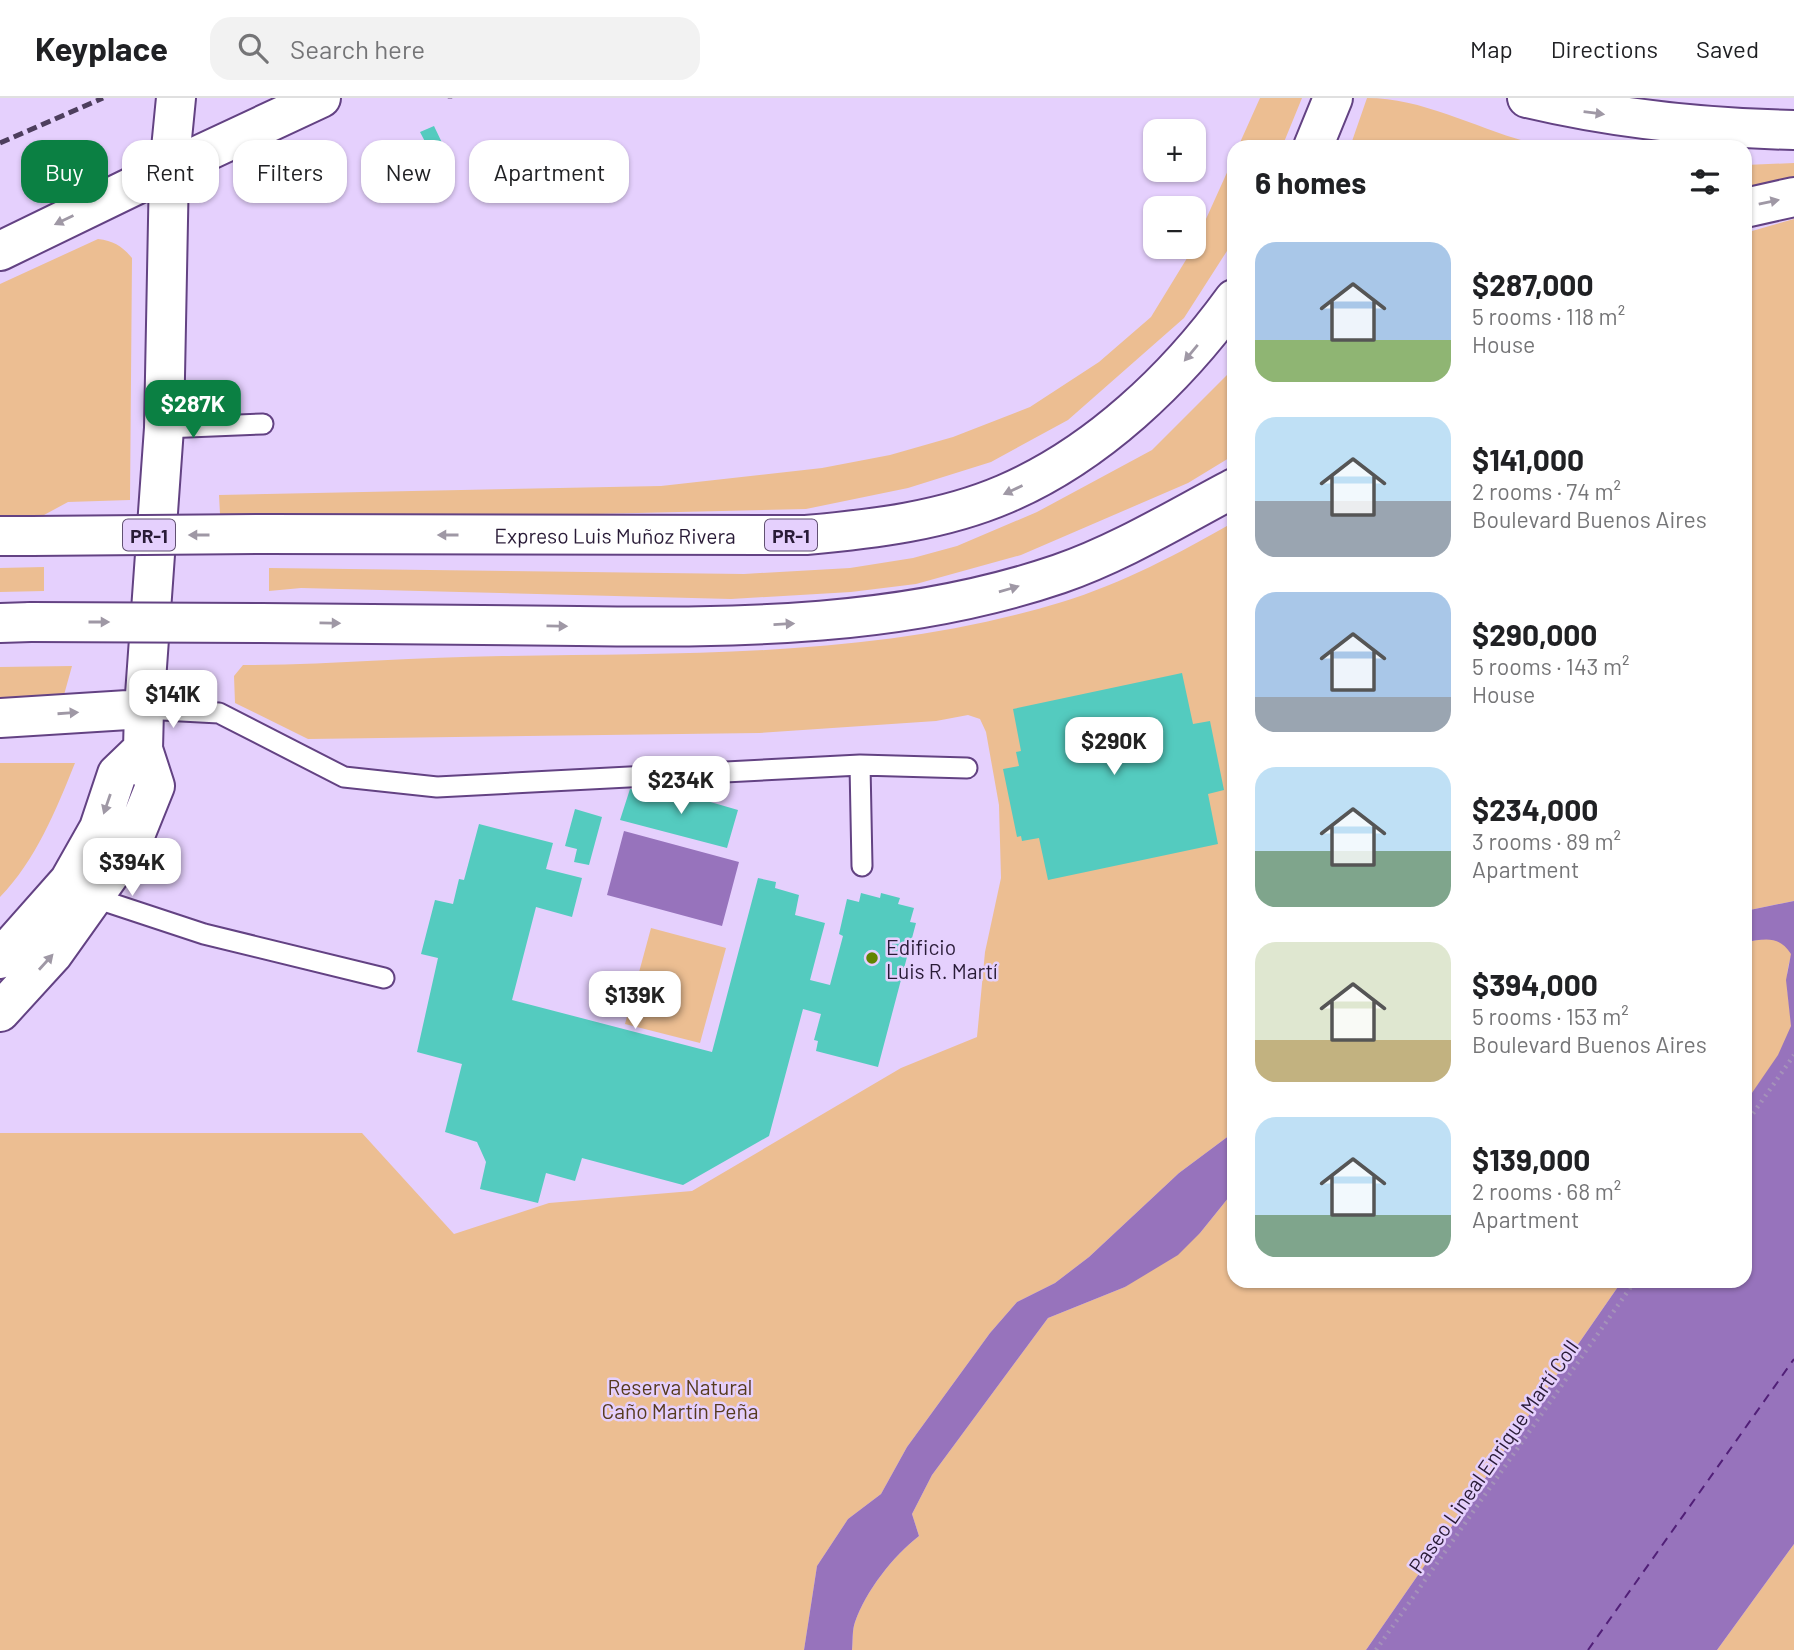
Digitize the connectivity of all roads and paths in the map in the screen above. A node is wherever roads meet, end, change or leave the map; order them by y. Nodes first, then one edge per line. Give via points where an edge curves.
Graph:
1 (176, 98) edge
2 (321, 98) edge
3 (1527, 98) edge
4 (1794, 130) edge
5 (172, 140) edge
6 (219, 146) edge
7 (122, 192) edge
8 (1794, 197) edge
9 (168, 203) edge
10 (1752, 206) edge
11 (0, 251) edge
12 (1227, 308) edge
13 (262, 424) dead end
14 (164, 428) junction
15 (1227, 492) edge
16 (16, 536) edge
17 (15, 623) edge
18 (144, 709) junction
19 (0, 718) edge
20 (143, 749) junction
21 (860, 765) junction
22 (967, 768) dead end
23 (862, 866) dead end
24 (95, 898) junction
25 (0, 959) edge
26 (384, 978) dead end
27 (0, 1012) edge
28 (1794, 1055) edge
29 (1752, 1115) edge
30 (1630, 1288) edge
31 (1376, 1650) edge

1 - 5 main road
2 - 6 main road
3 -> 4 main road via 1581,111 1681,124
7 -> 11 main road
10 -> 8 main road
9 - 14 main road
12 -> 16 main road, Expreso Luis Muñoz Rivera / PR-1, bridge via 1149,399 1058,467 1003,495 877,528 806,535
13 - 14 lane
14 - 18 main road
17 -> 15 main road, bridge via 726,627 822,622 911,611 1061,573
19 -> 18 main road
18 - 20 main road
18 - 21 lane via 219,713 344,777 437,787
20 - 24 main road via 155,786 132,843
20 -> 25 main road via 117,774 99,828 69,881
21 - 22 lane
21 - 23 lane
24 - 26 lane via 204,934
27 -> 24 main road via 53,954
28 - 29 path
30 - 31 path, Paseo Lineal Enrique Martí Coll

